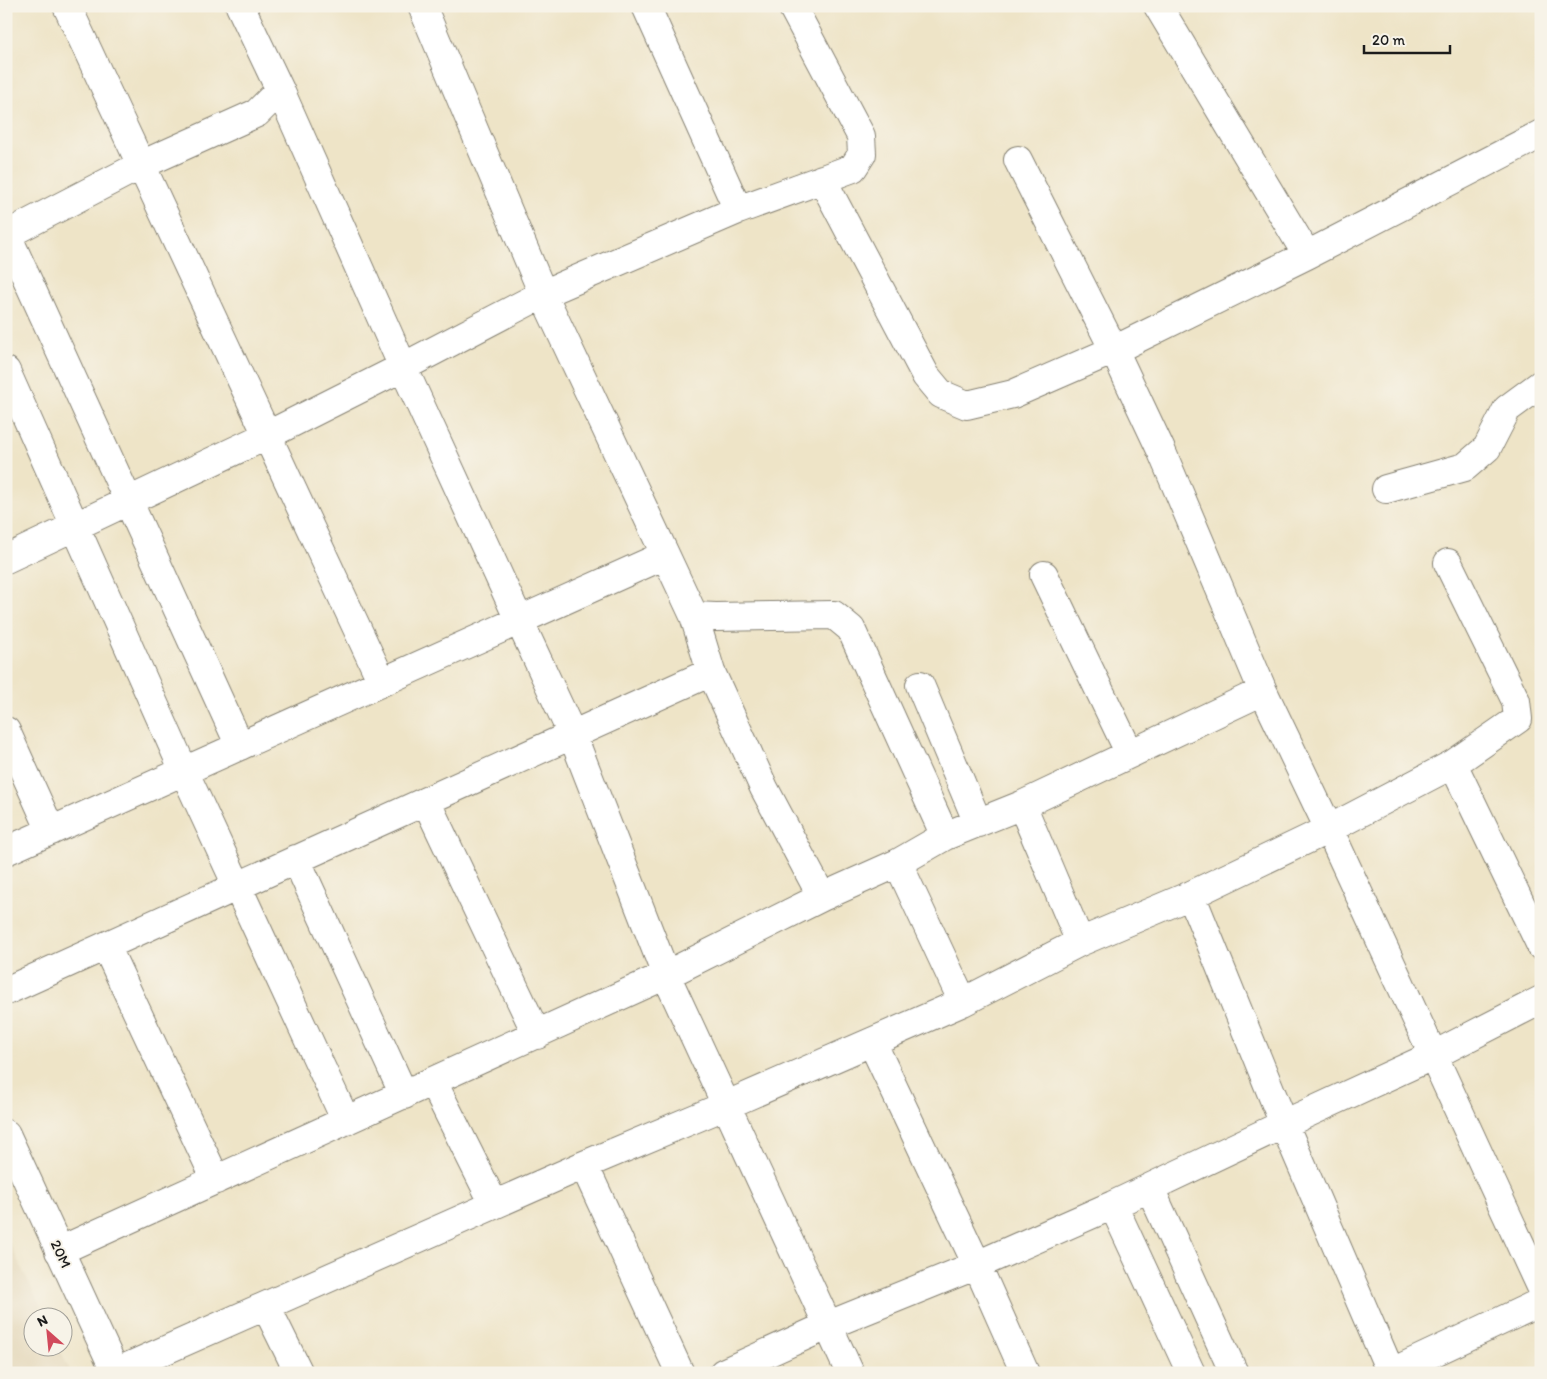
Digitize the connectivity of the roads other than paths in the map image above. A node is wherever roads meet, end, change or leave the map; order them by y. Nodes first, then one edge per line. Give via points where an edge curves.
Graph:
1 (67, 6) edge
2 (240, 6) edge
3 (422, 6) edge
4 (646, 6) edge
5 (792, 6) edge
6 (1158, 6) edge
7 (280, 90) junction
8 (1541, 134) edge
9 (1018, 160) dead end
10 (142, 165) junction
11 (822, 179) junction
12 (738, 210) junction
13 (7, 235) edge
14 (1307, 256) junction
15 (543, 294) junction
16 (1114, 350) junction
17 (403, 367) junction
18 (6, 371) edge
19 (1541, 384) edge
20 (268, 435) junction
21 (1386, 489) dead end
22 (128, 500) junction
23 (75, 526) junction
24 (665, 555) junction
25 (6, 559) edge
26 (1448, 563) dead end
27 (1044, 575) dead end
28 (694, 616) junction
29 (518, 620) junction
30 (710, 672) junction
31 (382, 682) junction
32 (920, 685) dead end
33 (1263, 691) junction
34 (6, 731) edge
35 (572, 734) junction
36 (240, 746) junction
37 (1130, 754) junction
38 (1453, 764) junction
39 (184, 771) junction
40 (426, 800) junction
41 (1022, 805) junction
42 (978, 823) junction
43 (1329, 829) junction
44 (51, 831) junction
45 (945, 836) junction
46 (6, 852) edge
47 (296, 859) junction
48 (898, 863) junction
49 (237, 886) junction
50 (1191, 894) junction
51 (822, 897) junction
52 (1080, 942) junction
53 (106, 946) junction
54 (1541, 946) edge
55 (666, 975) junction
56 (6, 991) edge
57 (1541, 1000) edge
58 (963, 1002) junction
59 (536, 1035) junction
60 (872, 1042) junction
61 (1434, 1055) junction
62 (433, 1082) junction
63 (404, 1095) junction
64 (727, 1105) junction
65 (346, 1121) junction
66 (1284, 1124) junction
67 (6, 1134) edge
68 (584, 1165) junction
69 (216, 1180) junction
70 (1150, 1188) junction
71 (494, 1204) junction
72 (1113, 1205) junction
73 (59, 1251) junction
74 (977, 1265) junction
75 (1541, 1289) edge
76 (1541, 1302) edge
77 (266, 1306) junction
78 (829, 1325) junction
79 (116, 1372) edge
80 (299, 1373) edge
81 (680, 1373) edge
82 (723, 1373) edge
83 (850, 1373) edge
84 (1025, 1373) edge
85 (1192, 1373) edge
86 (1234, 1373) edge
87 (1390, 1373) edge

1 - 10 street
2 - 7 street
3 - 15 street
4 - 12 street
5 - 11 street via 861,136 862,154 852,168
6 - 14 street
7 - 10 street via 257,113
7 - 17 street
8 - 14 street
9 - 16 street
10 - 13 street
10 - 20 street
11 - 12 street
11 - 16 street via 926,376 941,394 967,405 1013,394
12 - 15 street
13 - 22 street
14 - 16 street
15 - 17 street
15 - 24 street
16 - 33 street via 1161,450
17 - 20 street
17 - 29 street
18 - 23 street
19 - 21 street via 1507,410 1487,448 1465,467
20 - 22 street
20 - 31 street
22 - 23 street
22 - 36 street
23 - 25 street
23 - 39 street
24 - 28 street
24 - 29 street
26 - 38 street via 1516,701 1518,719
27 - 37 street
28 - 30 street
28 - 45 street via 834,616 851,629
29 - 31 street
29 - 35 street
30 - 35 street
30 - 51 street via 764,788
31 - 36 street
32 - 42 street
33 - 37 street
33 - 43 street
34 - 44 street
35 - 40 street
35 - 55 street
36 - 39 street
37 - 41 street
38 - 43 street
38 - 54 street
39 - 44 street
39 - 49 street
40 - 47 street
40 - 59 street
41 - 42 street
41 - 52 street
42 - 45 street
43 - 50 street
43 - 61 street
44 - 46 street
45 - 48 street
47 - 49 street
47 - 63 street
48 - 51 street
48 - 58 street
49 - 53 street
49 - 65 street
50 - 52 street
50 - 66 street
51 - 55 street
52 - 58 street
53 - 56 street
53 - 69 street
55 - 59 street
55 - 64 street
57 - 61 street
58 - 60 street
59 - 62 street
60 - 64 street
60 - 74 street
61 - 66 street
61 - 75 street
62 - 63 street
62 - 71 street
63 - 65 street
64 - 68 street
64 - 78 street
65 - 69 street
66 - 70 street
66 - 87 street
67 - 73 street, 20M
68 - 71 street
68 - 81 street
69 - 73 street
70 - 72 street
70 - 86 street
71 - 77 street
72 - 74 street
72 - 85 street
73 - 79 street, 20M
74 - 78 street
74 - 84 street
76 - 87 street
77 - 79 street
77 - 80 street
78 - 82 street
78 - 83 street

